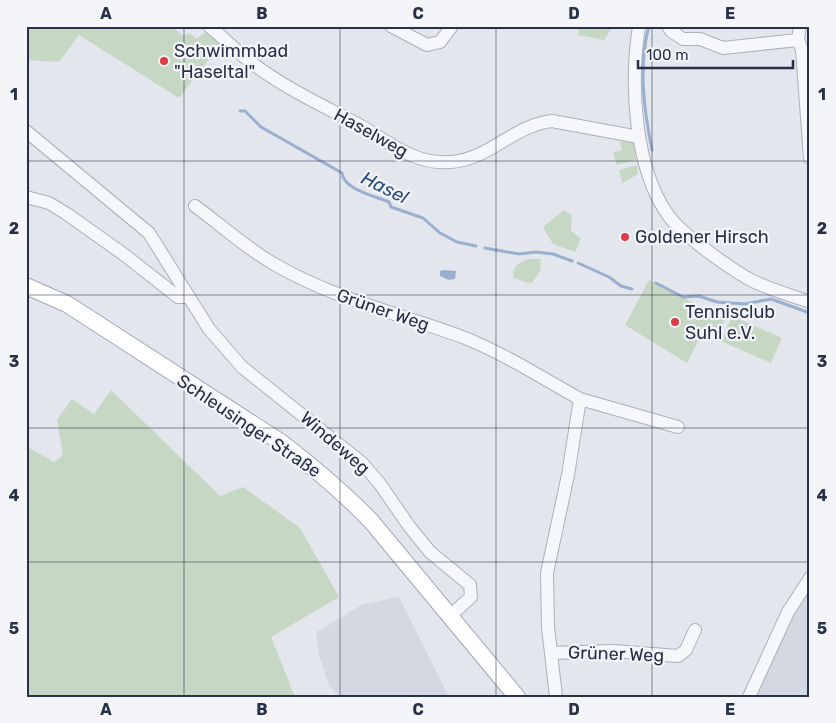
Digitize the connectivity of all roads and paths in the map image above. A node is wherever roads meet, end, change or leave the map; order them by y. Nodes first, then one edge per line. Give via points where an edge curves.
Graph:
1 (209, 26) edge
2 (391, 26) edge
3 (452, 26) edge
4 (640, 26) edge
5 (668, 26) edge
6 (800, 26) edge
7 (798, 40) junction
8 (26, 131) edge
9 (639, 137) junction
10 (810, 158) edge
11 (26, 197) edge
12 (195, 206) dead end
13 (26, 286) edge
14 (188, 296) junction
15 (810, 302) edge
16 (580, 399) junction
17 (678, 427) dead end
18 (810, 578) edge
19 (450, 616) junction
20 (695, 630) dead end
21 (551, 653) junction
22 (517, 697) edge
23 (556, 697) edge
24 (749, 697) edge

1 - 9 street, Haselweg via 253,64 312,101 407,154 422,159 451,162 486,152 539,122 565,123
2 - 3 street via 427,45 440,42
4 - 9 street via 635,52
5 - 7 street via 683,38 700,39 723,48
6 - 7 street
7 - 10 street via 802,50
8 - 14 street, Windeweg via 149,233
9 - 15 street via 652,184 674,222 750,279
11 - 14 street via 49,203 67,214 178,297
12 - 16 street, Grüner Weg via 273,264 357,303 468,339
13 - 19 main road, Schleusinger Straße via 67,304 310,465 345,494 371,522
14 - 19 street, Windeweg via 209,329 242,366 362,463 430,552 470,585 471,597
16 - 17 street, Grüner Weg
16 - 21 street, Grüner Weg via 548,573 546,596
18 - 24 street via 788,612
19 - 22 main road, Schleusinger Straße
20 - 21 street, Grüner Weg via 686,650 678,656 614,651
21 - 23 street, Grüner Weg

